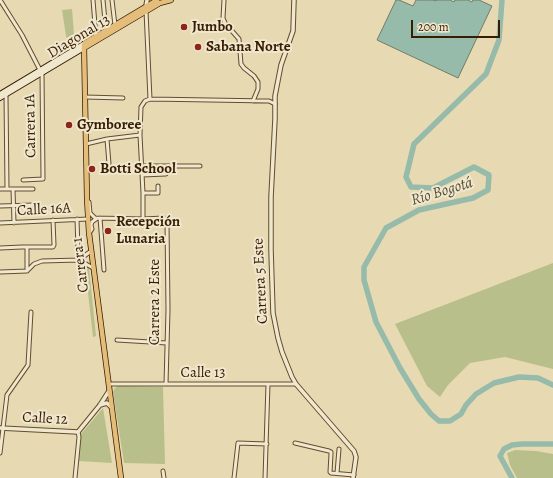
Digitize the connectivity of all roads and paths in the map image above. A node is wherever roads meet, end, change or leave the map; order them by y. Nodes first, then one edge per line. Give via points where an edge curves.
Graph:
1 (0, 0) edge
2 (93, 0) edge
3 (103, 0) edge
4 (112, 0) edge
5 (147, 0) edge
6 (157, 0) edge
7 (171, 0) edge
8 (176, 0) edge
9 (224, 0) edge
10 (294, 0) edge
11 (146, 8) junction
12 (115, 25) junction
13 (106, 31) junction
14 (96, 37) junction
15 (85, 45) junction
16 (41, 71) junction
17 (0, 94) edge
18 (6, 94) junction
19 (275, 96) junction
20 (85, 97) junction
21 (0, 98) edge
22 (123, 98) dead end
23 (150, 99) junction
24 (253, 101) junction
25 (270, 101) junction
26 (275, 104) junction
27 (140, 135) junction
28 (107, 139) junction
29 (86, 144) junction
30 (109, 164) dead end
31 (142, 166) junction
32 (200, 166) dead end
33 (166, 174) dead end
34 (142, 175) junction
35 (22, 180) dead end
36 (158, 186) dead end
37 (0, 189) edge
38 (7, 189) junction
39 (13, 189) junction
40 (33, 189) dead end
41 (143, 193) junction
42 (87, 198) junction
43 (34, 205) dead end
44 (0, 206) edge
45 (14, 206) junction
46 (99, 218) junction
47 (77, 219) junction
48 (88, 219) junction
49 (143, 219) junction
50 (53, 220) junction
51 (0, 223) edge
52 (14, 223) junction
53 (89, 233) junction
54 (27, 247) junction
55 (0, 248) edge
56 (78, 249) dead end
57 (91, 251) junction
58 (79, 260) junction
59 (94, 268) junction
60 (104, 270) dead end
61 (0, 272) edge
62 (27, 272) junction
63 (30, 312) dead end
64 (117, 340) dead end
65 (167, 343) junction
66 (109, 384) junction
67 (166, 384) junction
68 (268, 384) junction
69 (296, 384) junction
70 (109, 390) junction
71 (100, 405) junction
72 (112, 408) junction
73 (1, 428) edge
74 (79, 436) junction
75 (295, 443) dead end
76 (267, 444) junction
77 (0, 446) edge
78 (339, 449) dead end
79 (0, 453) edge
80 (163, 471) dead end
81 (337, 473) junction
82 (353, 476) edge
83 (75, 478) edge
84 (121, 478) edge
85 (164, 478) edge
86 (234, 478) edge
87 (265, 478) edge

1 - 16 street, Carrera 1A
2 - 14 street
3 - 13 street
4 - 12 street
5 - 11 street
6 - 11 main road, Diagonal 13
7 - 8 main road
7 - 11 main road, Diagonal 13
9 - 24 street via 223,18 239,39 240,64 258,82
10 - 19 street, Carrera 5 Este via 292,34 281,65
11 - 12 main road, Diagonal 13
11 - 15 main road, Diagonal 13
11 - 23 street
12 - 13 main road, Diagonal 13
13 - 14 main road, Diagonal 13
14 - 15 main road, Diagonal 13
15 - 16 main road, Diagonal 13
15 - 20 main road, Carrera 1
16 - 17 main road, Diagonal 13
16 - 18 main road, Diagonal 13
16 - 35 street, Carrera 1A via 43,179
18 - 21 main road, Diagonal 13
18 - 38 street
19 - 25 street
19 - 26 street, Carrera 5 Este
20 - 22 street
20 - 29 main road, Carrera 1
23 - 24 street
23 - 27 street via 141,107
24 - 25 street
25 - 26 street
26 - 69 street, Carrera 5 Este via 271,197 272,305 282,352
27 - 28 street
27 - 31 street
28 - 29 street
28 - 30 street
29 - 42 main road, Carrera 1
31 - 32 street
31 - 34 street
33 - 34 street
34 - 41 street
36 - 41 street via 158,193
37 - 38 street
38 - 39 street
39 - 40 street
39 - 45 street
41 - 49 street
42 - 46 street via 91,215
42 - 48 main road, Carrera 1
43 - 45 street
44 - 45 street
45 - 52 street
46 - 49 street
46 - 53 street via 92,222
46 - 60 street
47 - 48 street, Calle 16A
47 - 50 street, Calle 16A
47 - 56 street
48 - 53 main road, Carrera 1
49 - 65 street, Carrera 2 Este via 164,218 167,222
50 - 52 street, Calle 16A
50 - 54 street via 53,247
51 - 52 street, Calle 16A
53 - 57 main road, Carrera 1
54 - 55 street
54 - 62 street
57 - 58 street
57 - 59 main road, Carrera 1
58 - 59 street
58 - 62 street via 40,262 34,264
59 - 66 main road, Carrera 1
61 - 62 street
63 - 73 street via 28,365 7,393
64 - 65 street
65 - 67 street, Carrera 2 Este
66 - 67 street, Calle 13
66 - 70 main road, Carrera 1
67 - 68 street, Calle 13
68 - 69 street, Calle 13
68 - 76 street
69 - 82 street, Carrera 5 Este via 354,451 356,457
70 - 71 street, Calle 12
70 - 72 main road, Carrera 1
71 - 72 street via 105,403
71 - 74 street, Calle 12
72 - 84 main road, Carrera 1
73 - 74 street, Calle 12
73 - 77 street
74 - 83 street
75 - 81 street via 331,452 330,472
76 - 86 street via 238,443
76 - 87 street
77 - 79 street
78 - 81 street
80 - 85 street
81 - 82 street

